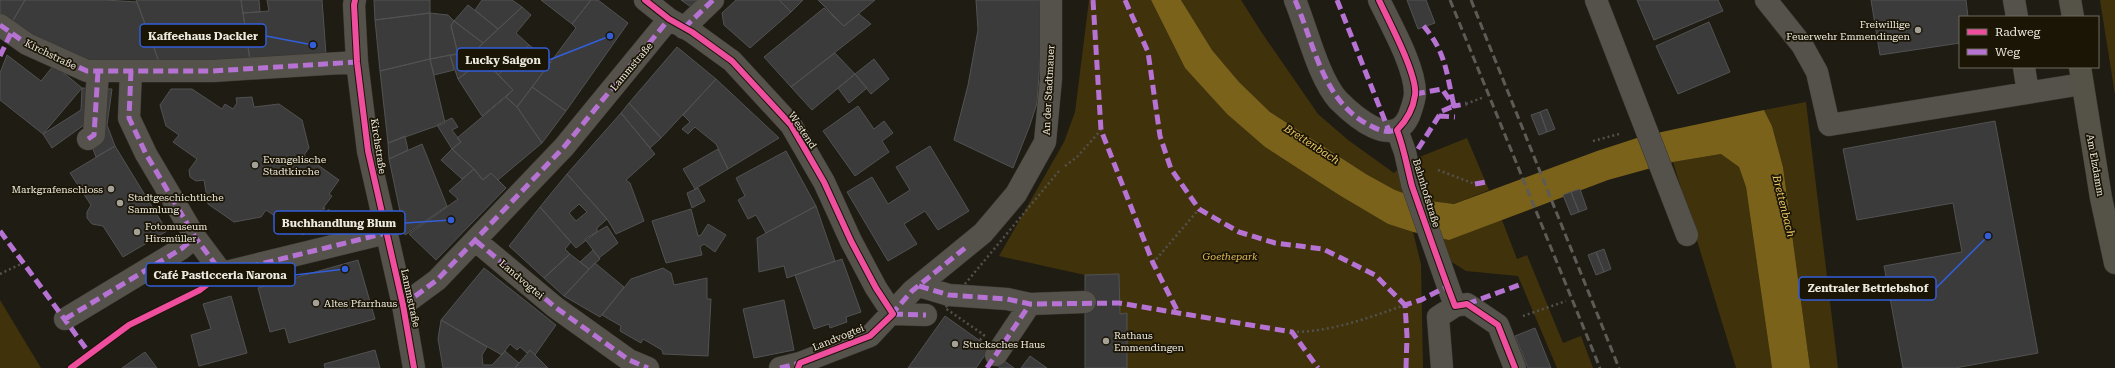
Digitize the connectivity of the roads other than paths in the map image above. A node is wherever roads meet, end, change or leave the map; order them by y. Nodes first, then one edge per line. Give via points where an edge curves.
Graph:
1 (355, 0) edge
2 (645, 0) edge
3 (713, 0) edge
4 (1051, 0) edge
5 (1295, 0) edge
6 (1379, 0) edge
7 (1596, 0) edge
8 (1766, 0) edge
9 (2014, 0) edge
10 (2070, 0) edge
11 (2017, 16) edge
12 (2073, 16) edge
13 (677, 23) junction
14 (0, 25) edge
15 (357, 62) junction
16 (2024, 68) edge
17 (98, 71) junction
18 (131, 71) junction
19 (2081, 75) edge
20 (2028, 92) junction
21 (1397, 130) junction
22 (88, 139) dead end
23 (386, 233) junction
24 (1687, 235) dead end
25 (195, 237) junction
26 (476, 241) junction
27 (965, 248) joint
28 (2115, 263) edge
29 (919, 286) junction
30 (1085, 302) dead end
31 (1030, 304) junction
32 (403, 305) junction
33 (1456, 306) junction
34 (893, 314) junction
35 (926, 315) dead end
36 (65, 319) dead end
37 (989, 356) edge
38 (796, 367) edge
39 (414, 368) edge
40 (648, 368) edge
41 (1442, 368) edge
42 (1516, 368) edge

1 - 15 street
2 - 13 street
3 - 13 street, Lammstraße
4 - 27 street, An der Stadtmauer via 1051,79 1045,142 1016,194 983,233
5 - 21 street via 1325,81 1338,99 1365,124 1381,131
6 - 21 street via 1404,53 1416,94 1407,120
7 - 24 street
8 - 20 street via 1802,45 1817,72 1829,125
9 - 11 street
10 - 12 main road
13 - 26 street, Lammstraße
13 - 34 street, Westend via 732,60 791,126 824,182 876,288
14 - 17 street, Kirchstraße via 27,44 87,71
15 - 18 street, Kirchstraße via 213,70
15 - 23 street, Kirchstraße via 368,151
16 - 20 street
17 - 18 street, Kirchstraße
17 - 22 street via 94,135
18 - 25 street via 128,118
19 - 20 street
19 - 28 main road, Am Elzdamm via 2101,198
21 - 33 street, Bahnhofstraße via 1412,184
23 - 25 street via 222,273
23 - 32 street, Lammstraße
25 - 36 street via 181,249
26 - 32 street, Lammstraße via 437,280
26 - 40 street, Landvogtei via 556,307 629,360
27 - 29 street, Landvogtei
29 - 31 street via 949,295 1008,299
29 - 34 street, Landvogtei
30 - 31 street
31 - 37 street
32 - 39 street, Lammstraße
33 - 41 street via 1438,318
33 - 42 street via 1467,304 1498,325
34 - 35 street
34 - 38 street, Landvogtei via 870,336

